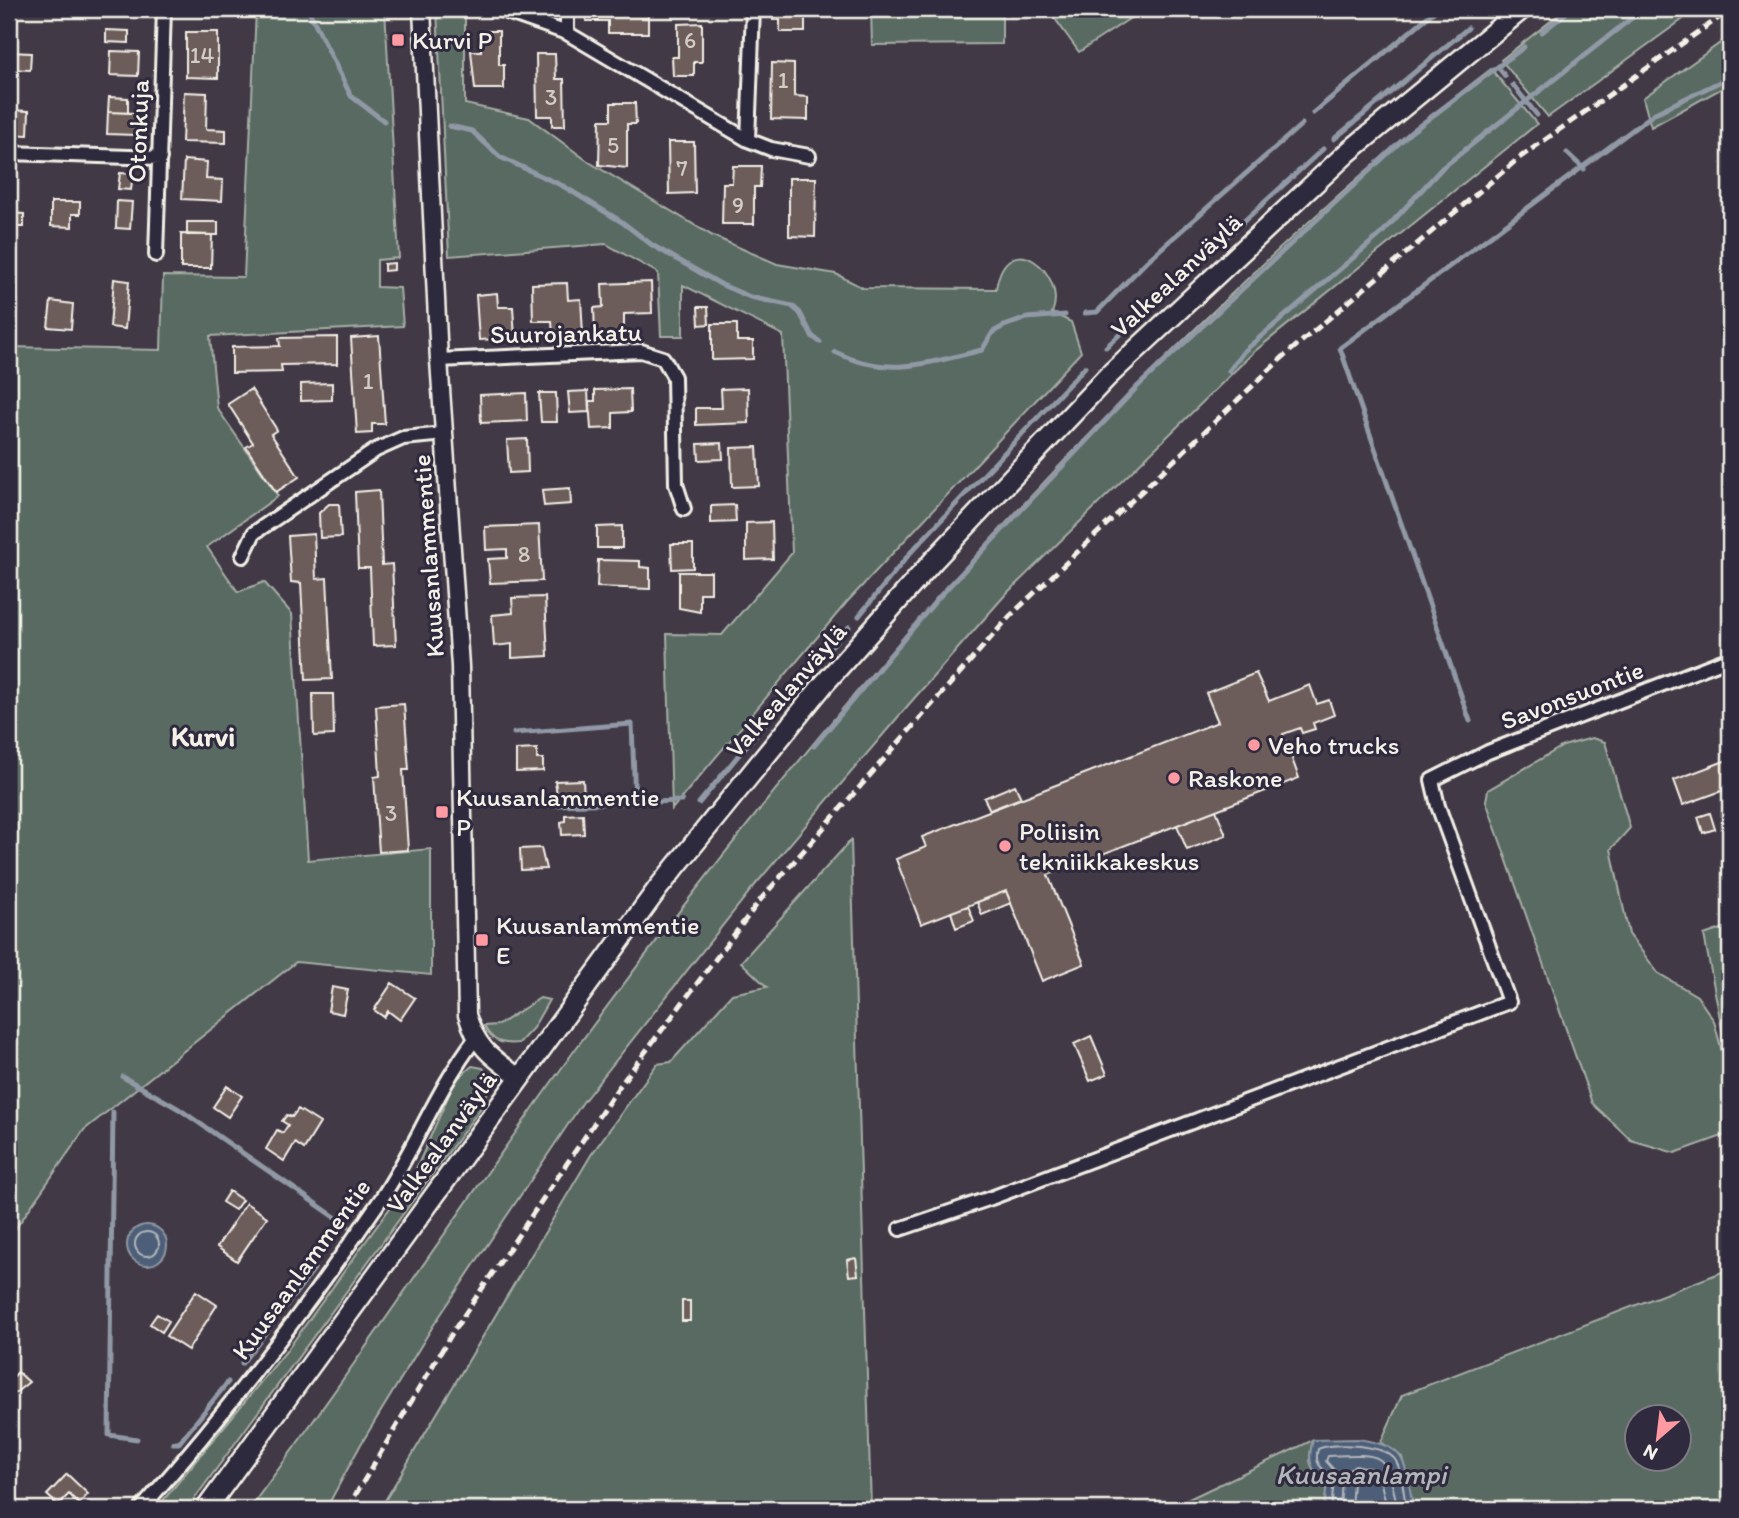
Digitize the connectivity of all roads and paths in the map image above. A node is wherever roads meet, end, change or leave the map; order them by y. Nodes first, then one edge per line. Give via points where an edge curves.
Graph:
1 (164, 9) edge
2 (422, 9) edge
3 (498, 9) edge
4 (567, 9) edge
5 (753, 9) edge
6 (1522, 9) edge
7 (568, 33) junction
8 (748, 140) junction
9 (9, 153) edge
10 (809, 156) dead end
11 (160, 158) junction
12 (156, 255) dead end
13 (439, 360) junction
14 (445, 434) junction
15 (684, 509) dead end
16 (243, 556) dead end
17 (1730, 658) edge
18 (475, 1039) junction
19 (520, 1078) junction
20 (900, 1229) dead end
21 (141, 1509) edge
22 (206, 1509) edge

1 - 11 street, Otonkuja
2 - 13 street, Kuusanlammentie
3 - 7 street
4 - 7 street
5 - 8 street
6 - 19 main road, Valkealanväylä via 1347,153 1231,259 1107,377 943,550 701,832
7 - 8 street
8 - 10 street
9 - 11 street
11 - 12 street, Otonkuja
13 - 14 street, Kuusanlammentie
13 - 15 street, Suurojankatu via 641,351 663,358 674,377 676,484
14 - 16 street via 403,438 376,450 254,533
14 - 18 street, Kuusanlammentie via 461,692 467,1015
17 - 20 street, Savonsuontie via 1488,752 1432,780 1508,1002
18 - 19 street
18 - 21 street, Kuusaanlammentie via 373,1209 212,1428
19 - 22 main road, Valkealanväylä

